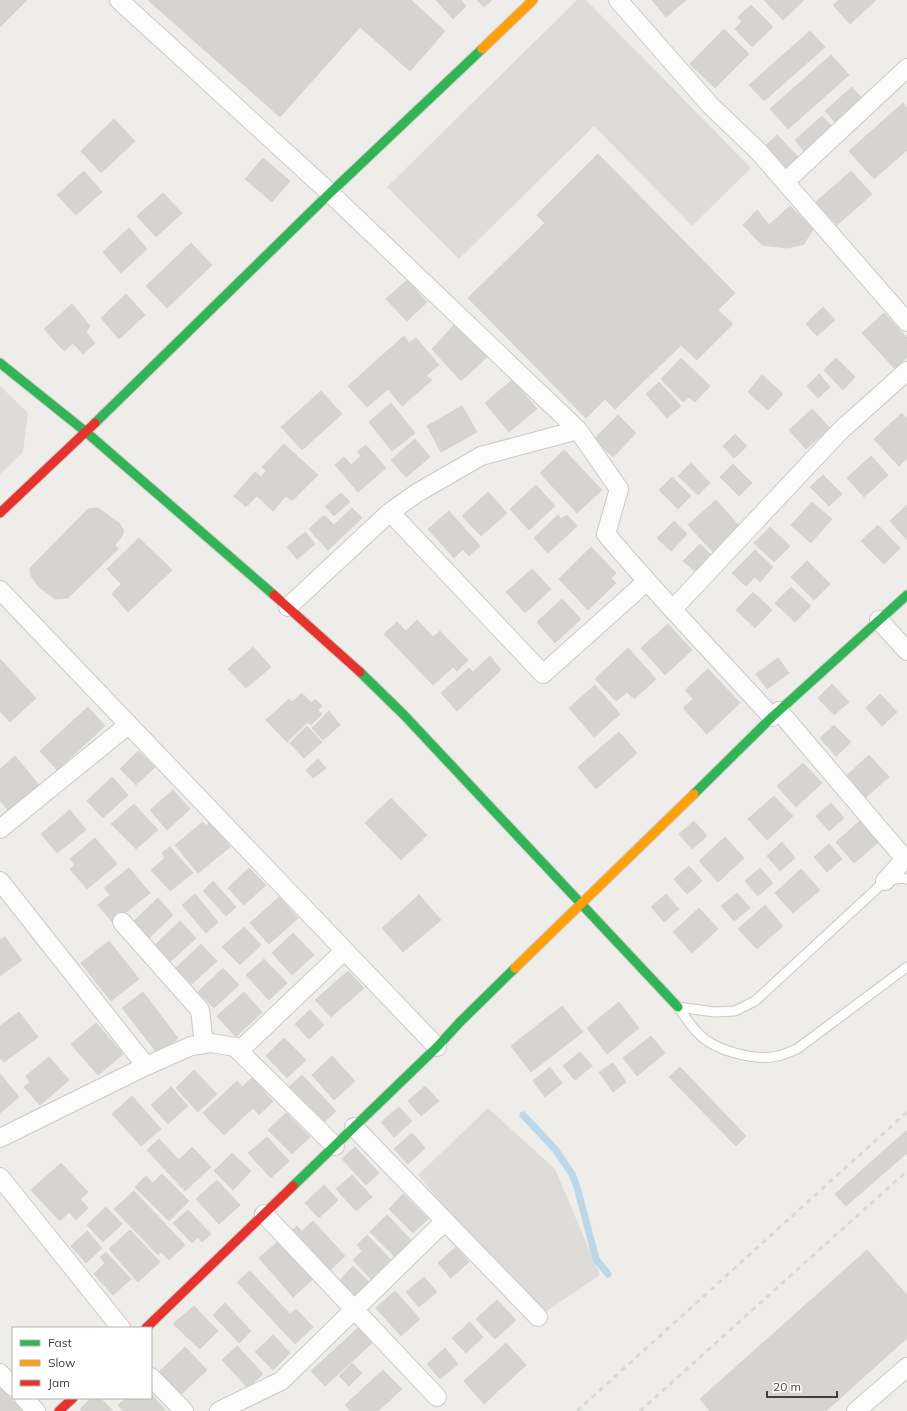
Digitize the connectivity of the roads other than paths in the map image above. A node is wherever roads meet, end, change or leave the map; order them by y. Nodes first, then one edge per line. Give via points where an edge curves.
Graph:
1 (119, 0) edge
2 (533, 0) edge
3 (618, 0) edge
4 (907, 68) edge
5 (785, 182) junction
6 (330, 193) junction
7 (907, 322) edge
8 (0, 363) edge
9 (907, 371) edge
10 (578, 430) junction
11 (86, 432) junction
12 (390, 512) junction
13 (0, 513) edge
14 (646, 582) junction
15 (0, 590) edge
16 (907, 595) edge
17 (288, 607) junction
18 (673, 609) junction
19 (879, 620) junction
20 (907, 651) edge
21 (775, 714) junction
22 (128, 725) junction
23 (0, 829) edge
24 (906, 859) edge
25 (907, 879) edge
26 (0, 881) edge
27 (885, 881) junction
28 (582, 904) junction
29 (122, 922) dead end
30 (344, 950) junction
31 (907, 967) edge
32 (678, 1007) junction
33 (204, 1044) junction
34 (437, 1047) junction
35 (239, 1051) junction
36 (146, 1066) junction
37 (354, 1127) junction
38 (0, 1138) edge
39 (335, 1146) junction
40 (0, 1177) edge
41 (264, 1214) junction
42 (445, 1221) junction
43 (354, 1309) junction
44 (538, 1317) dead end
45 (120, 1327) edge
46 (147, 1327) edge
47 (907, 1367) edge
48 (0, 1373) edge
49 (152, 1378) edge
50 (12, 1386) edge
51 (437, 1397) dead end
52 (25, 1399) edge
53 (71, 1399) edge
54 (36, 1411) edge
55 (59, 1411) edge
56 (184, 1411) edge
57 (219, 1411) edge
58 (856, 1411) edge

1 - 6 street
2 - 6 street
3 - 5 street via 710,105 758,151
4 - 5 street
5 - 7 street
6 - 10 street
6 - 11 street
8 - 11 street
9 - 18 street via 840,431
10 - 12 street via 481,456 417,493
10 - 14 street via 620,489 606,534
11 - 13 street
11 - 17 street
12 - 14 street via 543,674
12 - 17 street
14 - 18 street
15 - 22 street
16 - 19 street
17 - 28 street via 404,716
18 - 21 street
19 - 20 street
19 - 21 street
21 - 24 street
21 - 28 street
22 - 23 street
22 - 30 street
24 - 27 street
25 - 27 lane
26 - 36 street
27 - 32 lane via 755,1001 735,1011 714,1012
28 - 32 street
28 - 34 street
29 - 33 street via 200,1010
30 - 34 street
30 - 35 street
31 - 32 lane via 798,1049 777,1056 735,1054 717,1047 699,1035
33 - 35 street via 235,1047
33 - 36 street via 191,1046
34 - 37 street
35 - 39 street
36 - 38 street
37 - 39 street
37 - 42 street
39 - 41 street
40 - 45 street
41 - 43 street
41 - 46 street
42 - 43 street
42 - 44 street
43 - 51 street
43 - 57 street via 281,1381
47 - 58 street
48 - 50 street
49 - 56 street
52 - 54 street
53 - 55 street

